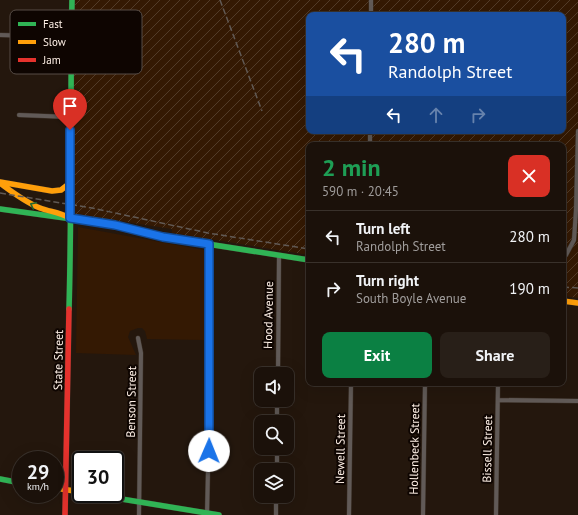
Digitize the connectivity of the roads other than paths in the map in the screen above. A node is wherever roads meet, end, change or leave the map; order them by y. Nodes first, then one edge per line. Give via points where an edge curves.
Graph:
1 (371, 0) edge
2 (371, 12) edge
3 (0, 35) edge
4 (10, 35) edge
5 (71, 74) edge
6 (19, 115) dead end
7 (70, 117) junction
8 (578, 131) edge
9 (0, 183) edge
10 (70, 183) junction
11 (0, 209) edge
12 (70, 218) junction
13 (209, 244) junction
14 (566, 255) edge
15 (279, 256) junction
16 (306, 260) edge
17 (566, 301) edge
18 (578, 303) edge
19 (138, 338) dead end
20 (278, 367) edge
21 (351, 386) edge
22 (425, 386) edge
23 (498, 386) edge
24 (498, 400) junction
25 (578, 401) edge
26 (0, 479) edge
27 (12, 481) edge
28 (66, 490) junction
29 (72, 491) edge
30 (124, 500) edge
31 (139, 502) junction
32 (276, 503) edge
33 (207, 514) edge
34 (66, 515) edge
35 (139, 515) edge
36 (219, 515) edge
37 (276, 515) edge
38 (349, 515) edge
39 (423, 515) edge
40 (496, 515) edge

1 - 2 street
3 - 4 street
5 - 7 main road, State Street
6 - 7 street
7 - 10 main road, State Street
8 - 14 street via 574,240
9 - 10 main road via 52,191 61,190
12 -> 9 main road via 30,204
10 - 12 main road, State Street
11 - 12 main road
12 - 13 main road
12 - 28 main road, State Street
13 - 15 main road
13 - 33 street via 210,425
15 - 16 main road
15 - 20 street, Hood Avenue
17 - 18 main road
19 - 31 street, Benson Street via 141,353
21 - 38 street, Newell Street
22 - 39 street, Hollenbeck Street
23 - 24 street, Bissell Street
24 - 25 street
24 - 40 street, Bissell Street
26 - 27 main road
28 - 29 main road
28 - 34 main road, State Street
30 - 31 main road
31 - 33 main road
31 - 35 street, Benson Street
32 - 37 street
33 - 36 main road

